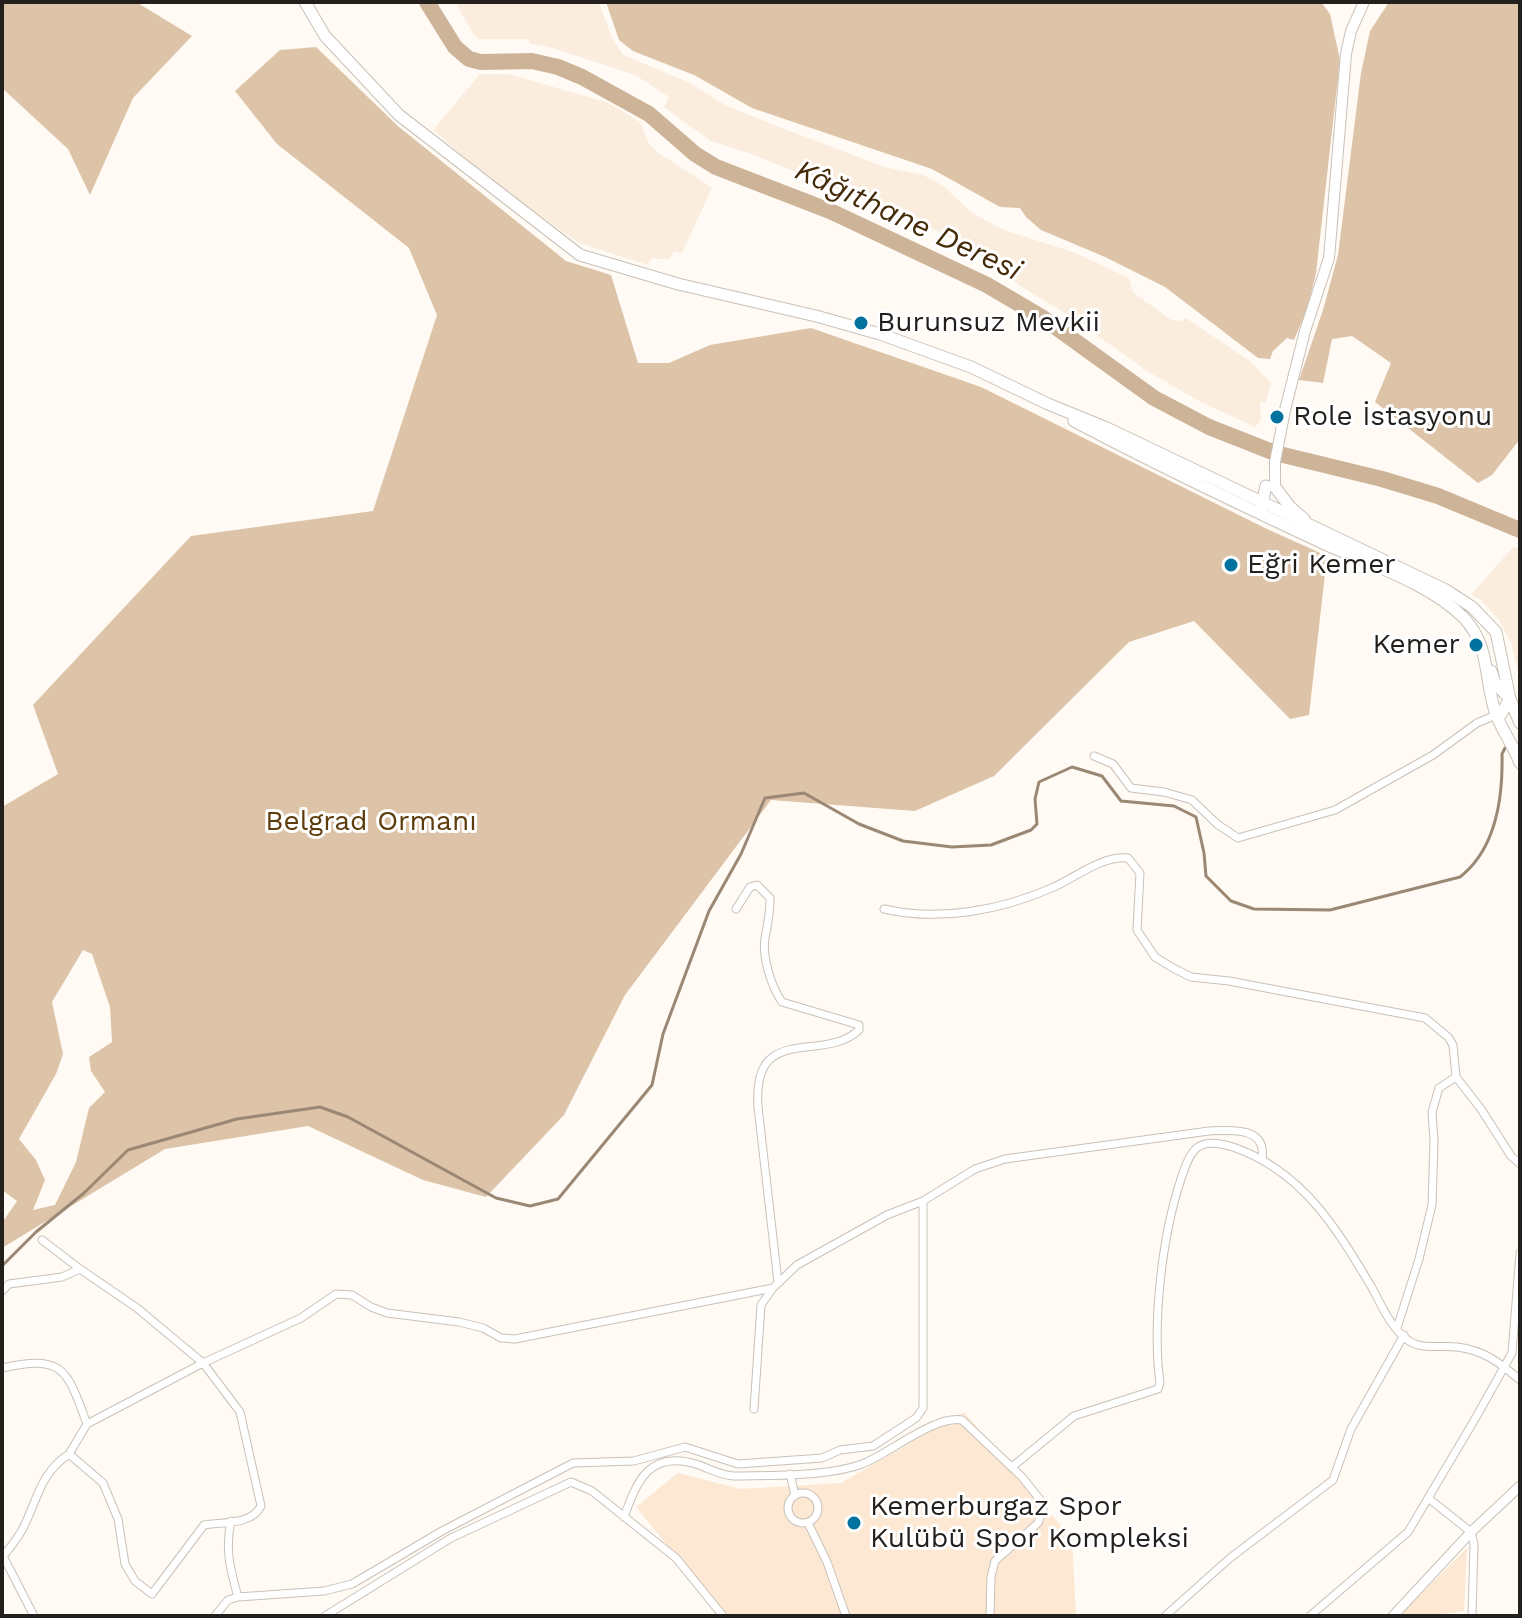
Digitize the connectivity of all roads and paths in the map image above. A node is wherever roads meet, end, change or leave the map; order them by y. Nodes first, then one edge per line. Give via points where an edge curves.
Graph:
1 (305, 2) edge
2 (1364, 2) edge
3 (1048, 404) junction
4 (1271, 486) junction
5 (1240, 493) junction
6 (1263, 507) junction
7 (1316, 528) junction
8 (1487, 660) junction
9 (1515, 698) edge
10 (1497, 717) junction
11 (1520, 723) edge
12 (1094, 756) dead end
13 (1520, 763) edge
14 (736, 909) dead end
15 (884, 909) dead end
16 (1456, 1077) junction
17 (1262, 1159) junction
18 (1520, 1164) edge
19 (923, 1201) junction
20 (42, 1240) dead end
21 (1520, 1253) edge
22 (80, 1269) junction
23 (775, 1285) junction
24 (2, 1291) edge
25 (1397, 1328) junction
26 (1404, 1335) junction
27 (203, 1363) junction
28 (1503, 1366) junction
29 (2, 1368) edge
30 (1520, 1380) edge
31 (754, 1409) dead end
32 (87, 1424) junction
33 (69, 1454) junction
34 (1012, 1467) junction
35 (790, 1474) junction
36 (1520, 1486) edge
37 (795, 1495) junction
38 (1428, 1498) junction
39 (624, 1517) junction
40 (231, 1521) junction
41 (808, 1523) junction
42 (1471, 1532) junction
43 (3, 1555) edge
44 (238, 1597) junction
45 (844, 1615) edge
46 (34, 1616) edge
47 (215, 1616) edge
48 (325, 1616) edge
49 (723, 1616) edge
50 (990, 1616) edge
51 (1165, 1616) edge
52 (1310, 1616) edge
53 (1393, 1616) edge
54 (1472, 1616) edge

1 - 3 main road via 325,36 399,115 580,255 880,334 971,367
2 - 4 main road via 1346,54 1329,258 1305,331
3 - 5 main road
3 - 6 main road via 1098,434
4 - 5 main road
4 - 6 main road
4 - 7 main road
5 - 6 main road
6 - 7 main road
6 - 8 main road via 1433,595 1465,619
7 - 9 main road via 1412,572 1472,607 1496,632
8 - 9 main road via 1495,683
8 - 10 main road
9 - 10 main road
9 - 11 main road
10 - 12 street via 1477,723 1433,755 1335,810 1238,838 1192,800 1131,788 1113,764
10 - 13 main road
14 - 23 street via 750,887 757,885 770,898 766,958 782,1002 859,1025 845,1039 777,1054 759,1078
15 - 16 street via 922,915 984,909 1054,887 1112,857 1128,858 1140,873 1137,930 1155,957 1191,977 1425,1018 1453,1045
16 - 18 street
16 - 25 street via 1439,1088 1432,1112 1432,1205
17 - 19 street via 1262,1146 1248,1132 1209,1131 997,1161
17 - 25 street via 1294,1181 1318,1207
17 - 34 street via 1210,1143 1189,1155 1169,1225 1156,1340 1158,1389 1074,1416
19 - 23 street via 797,1265
19 - 44 street via 923,1408 873,1446 822,1458 738,1464 685,1447 634,1461 573,1463 352,1584
20 - 22 street
21 - 28 street via 1513,1345
22 - 24 street via 62,1277 9,1284
22 - 27 street
23 - 27 street via 508,1339 459,1322 387,1313 342,1293
23 - 31 street via 761,1305
25 - 26 street
26 - 28 street via 1422,1345 1481,1351
26 - 51 street via 1351,1429 1333,1480 1230,1558
27 - 32 street
27 - 40 street via 240,1412 259,1492 259,1512
28 - 30 street
28 - 38 street
29 - 32 street via 42,1363 60,1368 72,1382
32 - 33 street
33 - 40 street via 103,1483 118,1519 125,1564 152,1594 204,1525
33 - 43 street via 40,1485 22,1531
34 - 35 street via 967,1423 955,1419 858,1466
34 - 50 street via 1043,1510 1038,1523 992,1568
35 - 37 street
35 - 39 street via 724,1475 671,1461 639,1478
36 - 42 street
37 - 41 street via 787,1508 790,1517
37 - 41 street via 809,1494 816,1501 816,1516
38 - 42 street
38 - 52 street via 1408,1532
39 - 48 street via 592,1491 571,1482 561,1485 451,1538
39 - 49 street via 676,1558
40 - 44 street via 228,1558
41 - 45 street
42 - 53 street
42 - 54 street
43 - 46 street
44 - 47 street via 228,1600

